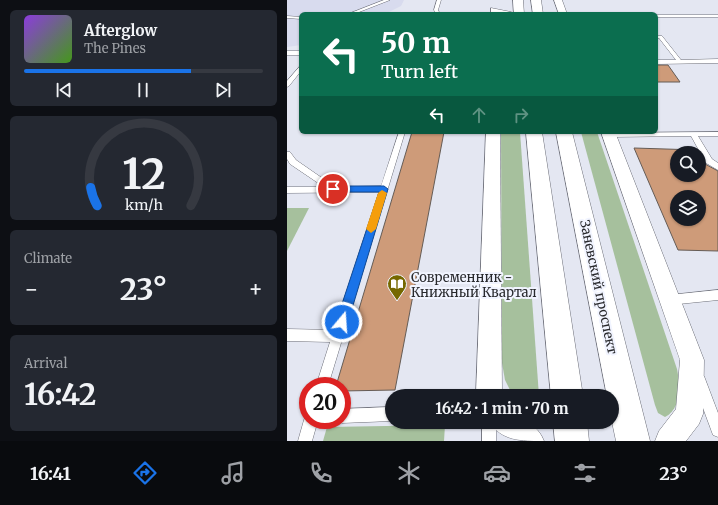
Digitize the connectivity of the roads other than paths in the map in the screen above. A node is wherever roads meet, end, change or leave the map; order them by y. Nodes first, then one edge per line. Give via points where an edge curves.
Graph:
1 (388, 0) edge
2 (439, 0) edge
3 (495, 0) edge
4 (518, 0) edge
5 (535, 0) edge
6 (558, 0) edge
7 (355, 12) edge
8 (436, 12) edge
9 (494, 12) edge
10 (519, 12) edge
11 (538, 12) edge
12 (560, 12) edge
13 (658, 16) edge
14 (718, 16) edge
15 (287, 18) edge
16 (299, 18) edge
17 (658, 37) edge
18 (287, 53) edge
19 (299, 53) edge
20 (718, 61) edge
21 (658, 62) edge
22 (680, 62) junction
23 (299, 70) edge
24 (287, 85) edge
25 (400, 134) edge
26 (493, 134) edge
27 (534, 134) edge
28 (564, 134) edge
29 (609, 134) edge
30 (693, 134) junction
31 (718, 134) edge
32 (287, 154) edge
33 (718, 167) edge
34 (333, 189) junction
35 (384, 189) junction
36 (287, 190) edge
37 (718, 295) edge
38 (669, 300) junction
39 (287, 335) edge
40 (338, 336) junction
41 (692, 360) junction
42 (325, 377) edge
43 (489, 389) edge
44 (566, 389) edge
45 (385, 414) edge
46 (351, 416) edge
47 (308, 429) edge
48 (489, 429) edge
49 (514, 429) edge
50 (571, 429) edge
51 (718, 430) edge
52 (305, 441) edge
53 (489, 441) edge
54 (530, 441) edge
55 (572, 441) edge
56 (633, 441) edge
57 (669, 441) edge

1 - 7 lane
2 - 8 lane
3 - 9 street
4 - 10 main road
5 - 11 main road
6 - 12 street
13 - 14 lane
15 - 16 lane
17 - 22 lane
18 - 19 lane
20 - 22 lane
21 - 22 lane
23 - 24 lane
25 - 35 lane
26 - 43 street
27 - 44 main road
28 - 56 main road, Заневский проспект
29 - 30 lane
29 - 38 street
30 - 31 lane
30 - 33 lane via 709,160
32 - 34 lane via 293,162
34 - 35 lane
34 - 36 lane
35 - 40 lane
37 - 38 lane
38 - 41 street
39 - 40 lane
40 - 42 lane
41 - 51 lane
41 - 57 street via 689,414
45 - 46 lane
47 - 52 lane
48 - 53 lane
49 - 54 street
50 - 55 main road

